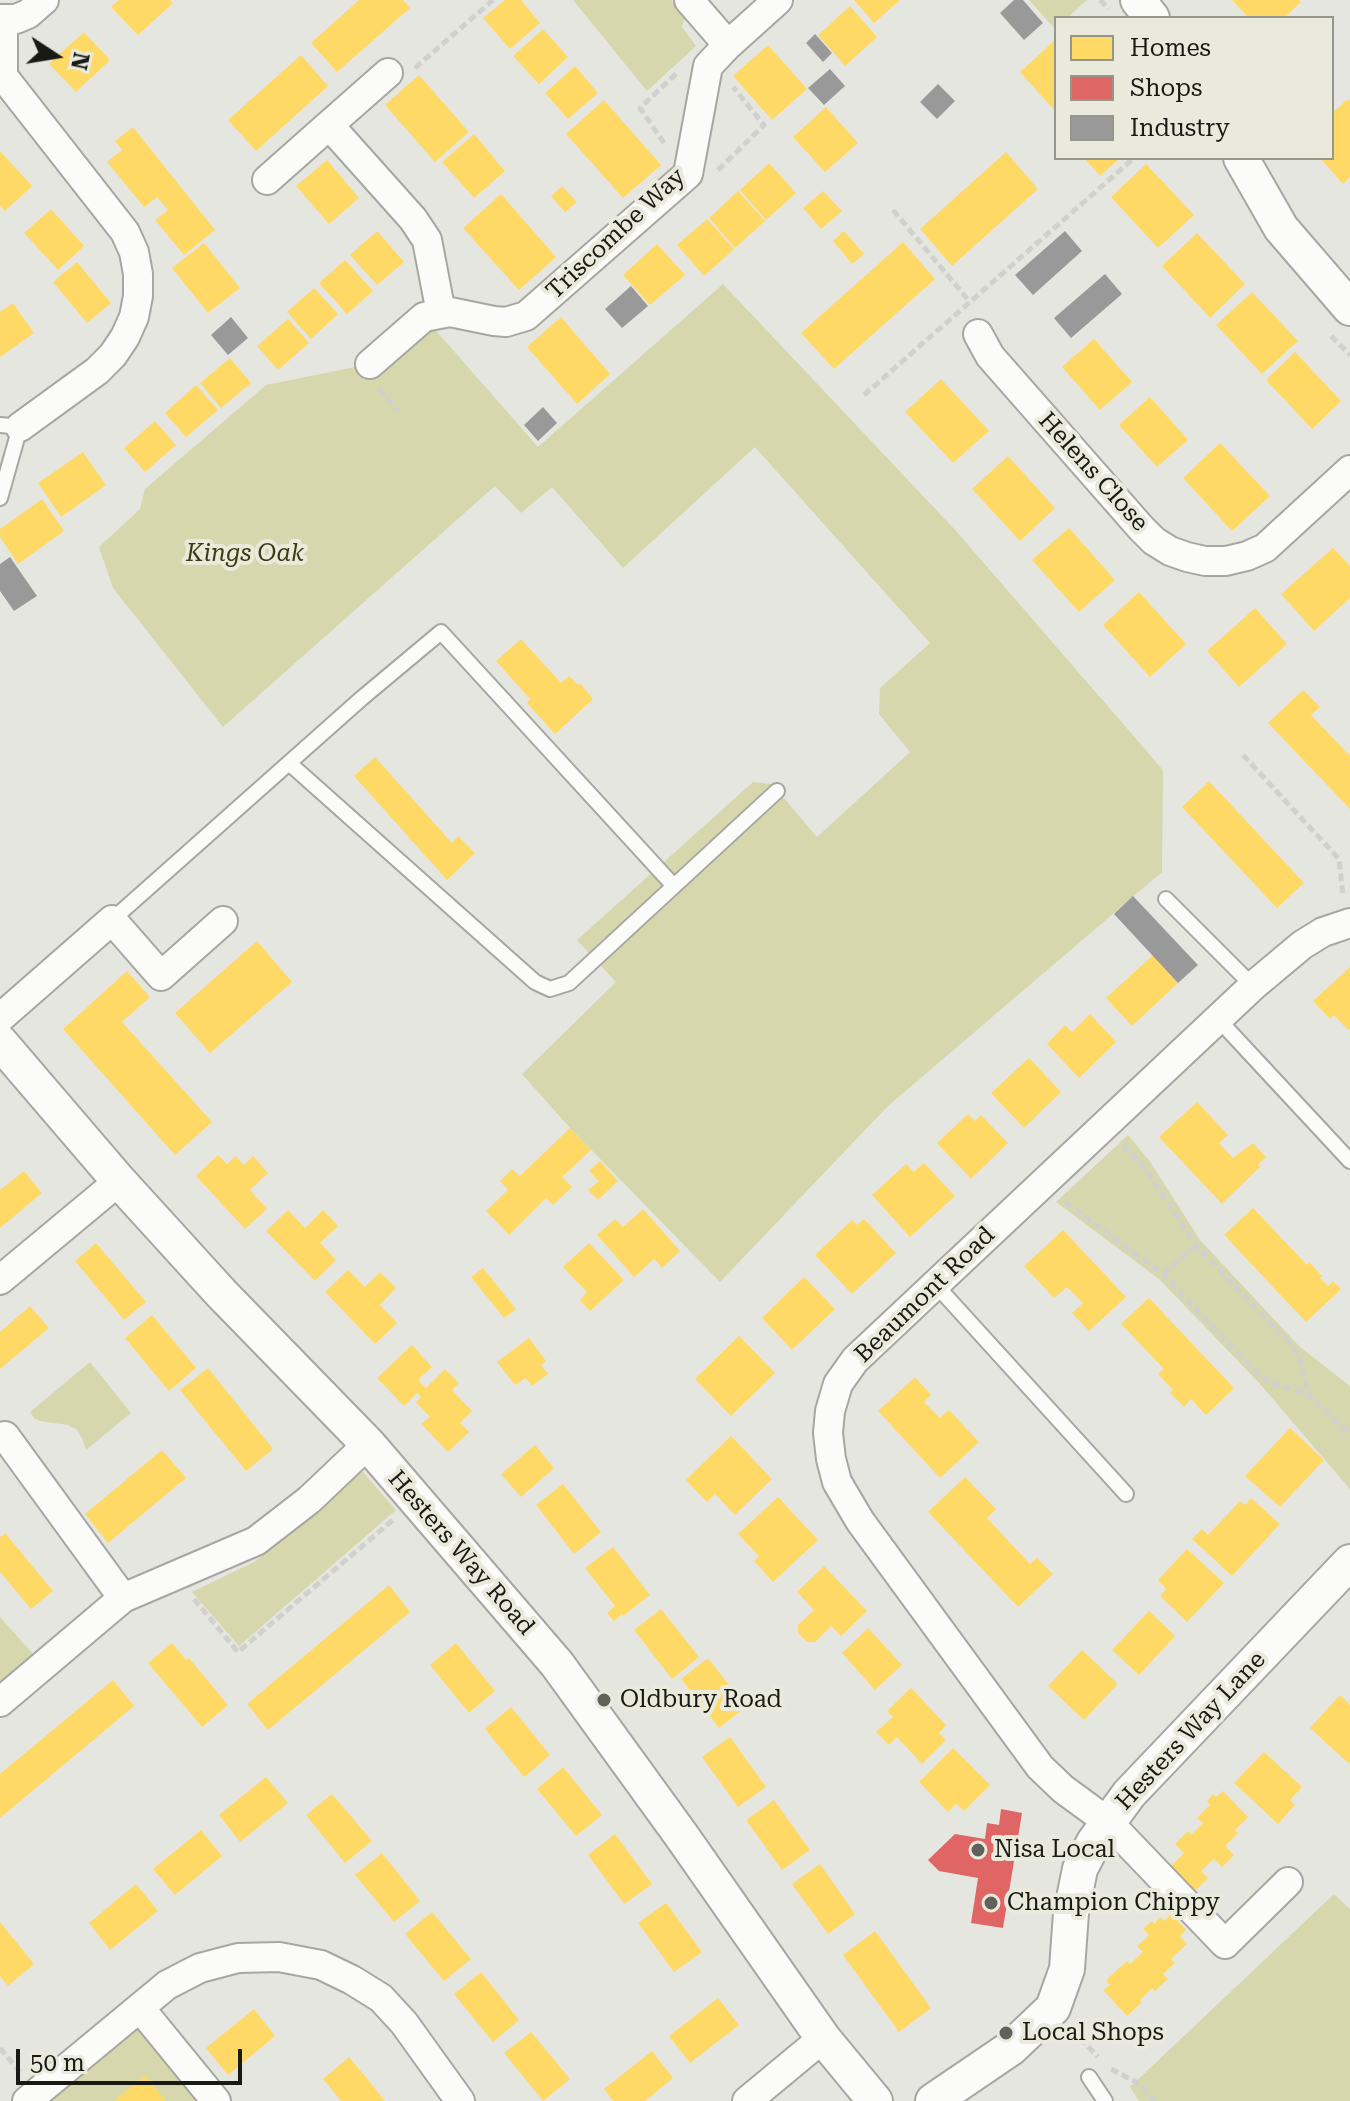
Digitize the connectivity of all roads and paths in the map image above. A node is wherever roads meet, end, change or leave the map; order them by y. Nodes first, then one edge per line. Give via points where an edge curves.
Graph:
1 (44, 0) edge
2 (493, 0) edge
3 (689, 0) edge
4 (778, 0) edge
5 (1138, 0) edge
6 (1150, 16) edge
7 (1, 19) edge
8 (728, 45) junction
9 (400, 72) joint
10 (725, 77) dead end
11 (329, 125) junction
12 (1132, 160) edge
13 (1242, 160) edge
14 (709, 178) dead end
15 (267, 180) dead end
16 (893, 210) dead end
17 (970, 301) junction
18 (1350, 308) edge
19 (441, 313) junction
20 (978, 334) dead end
21 (371, 373) joint
22 (864, 395) dead end
23 (399, 411) dead end
24 (10, 426) edge
25 (1350, 470) edge
26 (0, 498) edge
27 (1243, 755) dead end
28 (289, 763) junction
29 (777, 791) dead end
30 (673, 885) junction
31 (1166, 899) dead end
32 (112, 920) junction
33 (223, 921) dead end
34 (1348, 923) edge
35 (1253, 986) junction
36 (0, 1018) edge
37 (1218, 1019) junction
38 (0, 1042) edge
39 (1103, 1125) junction
40 (1350, 1161) edge
41 (119, 1181) junction
42 (1041, 1185) junction
43 (1196, 1245) junction
44 (1163, 1274) junction
45 (0, 1280) edge
46 (935, 1284) junction
47 (1308, 1394) junction
48 (1350, 1435) edge
49 (5, 1436) dead end
50 (368, 1444) junction
51 (1126, 1494) dead end
52 (416, 1500) junction
53 (1350, 1562) edge
54 (175, 1576) junction
55 (123, 1598) junction
56 (0, 1702) edge
57 (1108, 1822) junction
58 (1288, 1882) dead end
59 (140, 2008) junction
60 (823, 2038) junction
61 (1089, 2077) dead end
62 (27, 2101) edge
63 (216, 2101) edge
64 (460, 2101) edge
65 (747, 2101) edge
66 (875, 2101) edge
67 (933, 2101) edge
68 (1105, 2101) edge

1 - 7 street via 28,14
2 - 9 path
3 - 8 street
4 - 8 street, Triscombe Way
5 - 6 street
7 - 24 street via 3,76 125,232 138,274 134,317 113,355 97,371
8 - 19 street, Triscombe Way via 708,66 688,174 526,316 494,321
9 - 11 street
10 - 14 path via 764,125
11 - 15 street
11 - 19 street via 427,240
12 - 17 path
13 - 18 street via 1281,228
16 - 17 path
17 - 22 path
19 - 21 street via 424,317
20 - 25 street, Helens Close via 990,356 1141,528 1170,551 1226,561 1265,548
21 - 23 path
24 - 26 lane
27 - 34 path via 1339,859
28 - 30 lane via 535,982 550,989 569,983
28 - 30 lane via 441,632
28 - 32 lane
29 - 30 lane
31 - 35 lane
32 - 33 street via 161,976
32 - 36 street
34 - 35 street, Beaumont Road via 1302,945
35 - 37 street, Beaumont Road
37 - 39 street, Beaumont Road
37 - 40 lane
38 - 41 street, Hesters Way Road
39 - 42 street, Beaumont Road
39 - 43 path via 1144,1167
41 - 45 street
41 - 50 street, Hesters Way Road
42 - 44 path
42 - 46 street, Beaumont Road
43 - 44 path
43 - 47 path via 1289,1343 1300,1358
44 - 47 path via 1260,1376
46 - 51 lane
46 - 57 street, Beaumont Road via 855,1360 838,1384 828,1433 837,1482 1040,1767
47 - 48 path
49 - 55 street
50 - 52 street, Hesters Way Road
50 - 54 street via 256,1541
52 - 54 path via 238,1652
52 - 60 street, Hesters Way Road via 557,1664
53 - 57 street, Hesters Way Lane
54 - 55 street
55 - 56 street
57 - 58 street, Beaumont Road via 1225,1944
57 - 67 street, Hesters Way Lane via 1080,1869 1067,1969 1053,2008 1011,2048
59 - 62 street
59 - 63 street
59 - 64 street via 189,1973 238,1958 279,1957 321,1965 381,1998
60 - 65 street
60 - 66 street, Hesters Way Road
61 - 68 lane

